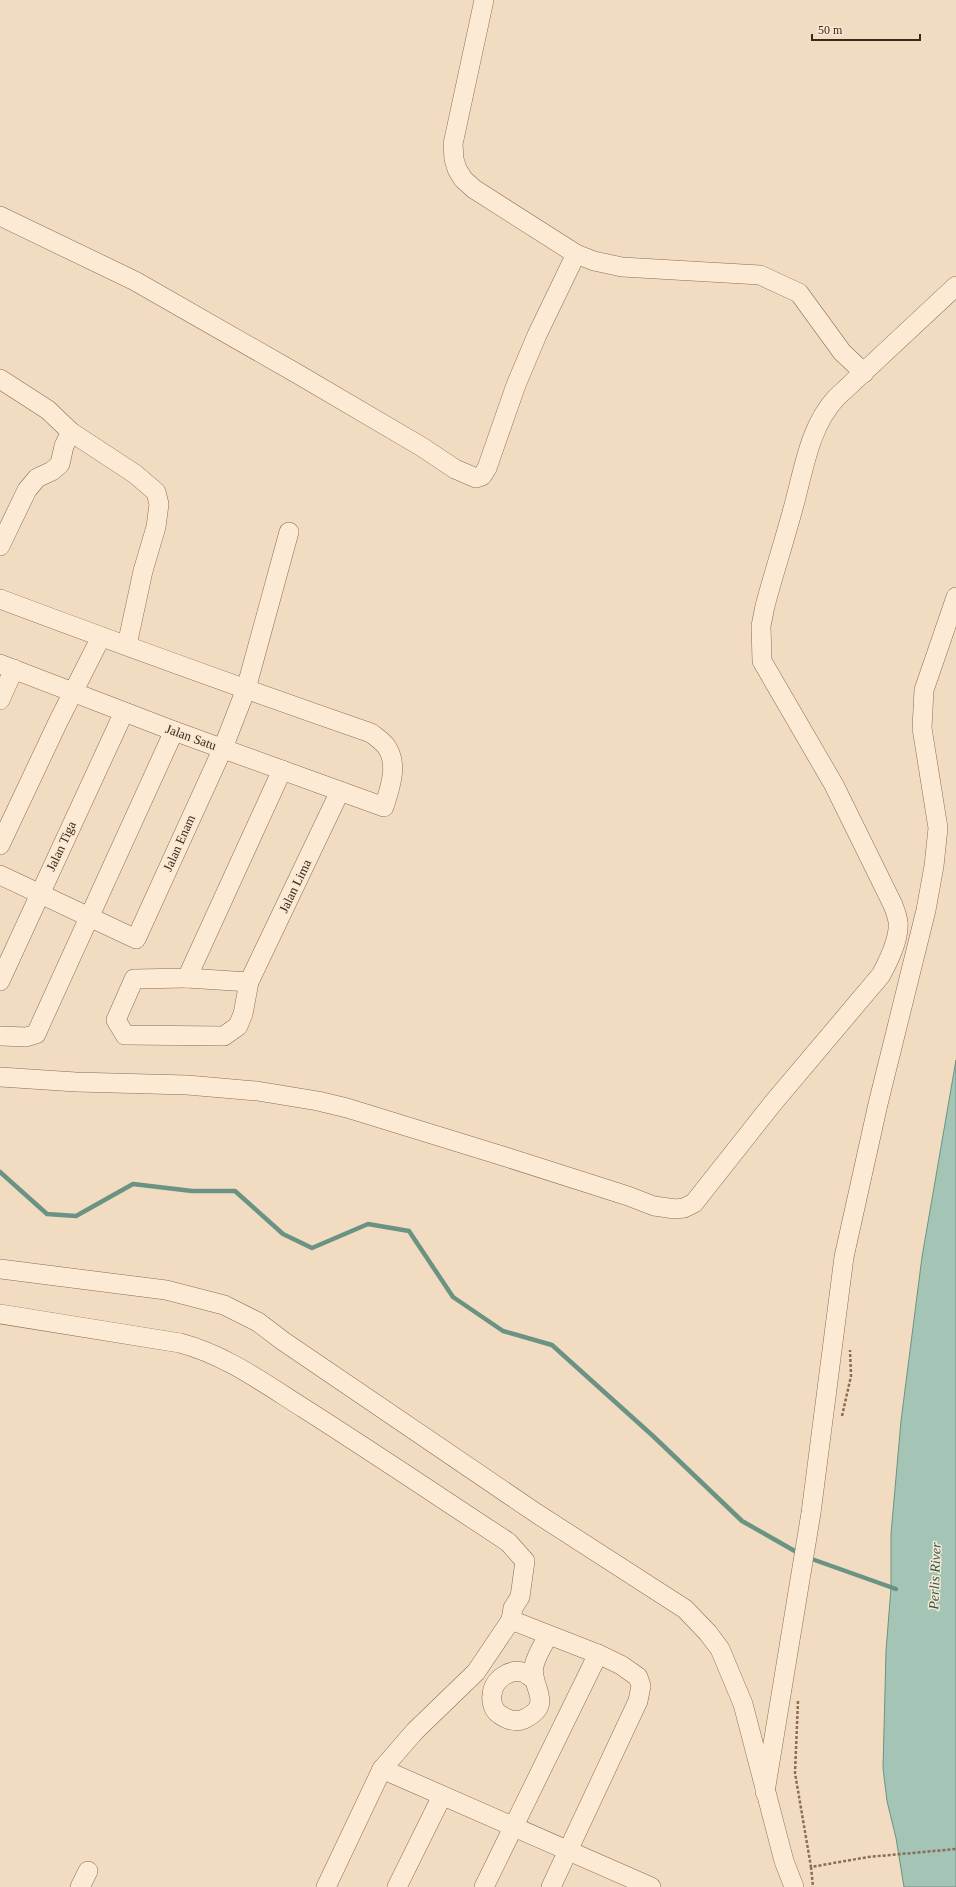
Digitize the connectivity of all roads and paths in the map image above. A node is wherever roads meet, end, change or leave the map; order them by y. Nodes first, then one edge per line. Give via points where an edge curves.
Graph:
1 (484, 0) edge
2 (0, 216) edge
3 (576, 254) junction
4 (956, 286) edge
5 (864, 373) junction
6 (0, 379) edge
7 (71, 432) junction
8 (289, 532) dead end
9 (0, 546) edge
10 (956, 598) edge
11 (0, 599) edge
12 (100, 637) junction
13 (127, 645) junction
14 (7, 667) edge
15 (246, 689) junction
16 (73, 692) junction
17 (0, 700) edge
18 (124, 712) junction
19 (174, 731) junction
20 (223, 748) junction
21 (282, 770) junction
22 (340, 791) junction
23 (0, 845) edge
24 (0, 875) edge
25 (39, 894) junction
26 (89, 918) junction
27 (186, 978) junction
28 (0, 982) edge
29 (249, 982) junction
30 (0, 1036) edge
31 (0, 1077) edge
32 (0, 1269) edge
33 (0, 1314) edge
34 (850, 1346) dead end
35 (840, 1424) dead end
36 (512, 1614) junction
37 (543, 1633) junction
38 (598, 1654) junction
39 (512, 1672) junction
40 (535, 1680) junction
41 (798, 1698) dead end
42 (382, 1769) junction
43 (765, 1792) junction
44 (442, 1796) junction
45 (514, 1827) junction
46 (956, 1849) edge
47 (567, 1850) junction
48 (811, 1867) junction
49 (326, 1887) edge
50 (397, 1887) edge
51 (484, 1887) edge
52 (551, 1887) edge
53 (651, 1887) edge
54 (794, 1887) edge
55 (813, 1887) edge

1 - 3 street via 453,144 457,169 474,189
2 - 3 street via 135,281 422,447 455,469 476,478 482,476 487,468 516,385
3 - 5 street via 622,267 760,275 799,293 842,352
4 - 5 street
5 - 31 street via 827,407 819,421 765,606 760,649 762,661 834,785 893,905 898,921 896,937 881,974 773,1103 694,1203 675,1209 654,1206 498,1154 318,1101 257,1091 187,1085
6 - 7 street via 48,410
7 - 9 street via 64,446 60,464 37,478 27,490
7 - 13 street via 135,474 156,492 158,498 156,527
8 - 15 street, Jalan Enam
10 - 43 street via 924,690 923,701 922,728 938,828 934,866 926,910 878,1104 844,1258 811,1513
11 - 12 street
12 - 13 street
12 - 16 street
13 - 15 street
14 - 16 street, Jalan Satu
14 - 17 street
15 - 20 street, Jalan Enam
15 - 22 street, Jalan Satu via 371,733 386,746 393,778 384,807
16 - 18 street, Jalan Satu
16 - 23 street
18 - 19 street, Jalan Satu
18 - 25 street, Jalan Tiga
19 - 20 street, Jalan Satu
19 - 26 street
20 - 21 street, Jalan Satu
20 - 26 street, Jalan Enam via 136,939
21 - 22 street, Jalan Satu
21 - 27 street
22 - 29 street, Jalan Lima
24 - 25 street
25 - 26 street
25 - 28 street, Jalan Tiga
26 - 30 street via 36,1034 26,1037
27 - 29 street
27 - 29 street via 134,979 116,1020 125,1036 224,1036 238,1026
32 - 43 street via 166,1290 224,1305 258,1322 536,1513 685,1609 708,1633 727,1664 743,1704
33 - 36 street via 180,1343 202,1349 232,1364 360,1444 508,1542 525,1561 520,1597
34 - 35 path via 851,1376
36 - 37 street
36 - 42 street via 476,1672 416,1731
37 - 38 street
37 - 39 street via 522,1665
37 - 40 street via 534,1667
38 - 45 street
38 - 47 street via 633,1672 638,1676 641,1686 638,1700
39 - 40 street via 524,1673
39 - 40 street via 500,1678 492,1688 491,1701 497,1712 507,1720 520,1721 532,1716 539,1705 540,1692
41 - 48 path via 795,1772
42 - 44 street
42 - 49 street
43 - 54 street
44 - 45 street
44 - 50 street
45 - 47 street
45 - 51 street
46 - 48 path via 868,1857
47 - 52 street
47 - 53 street
48 - 55 path

